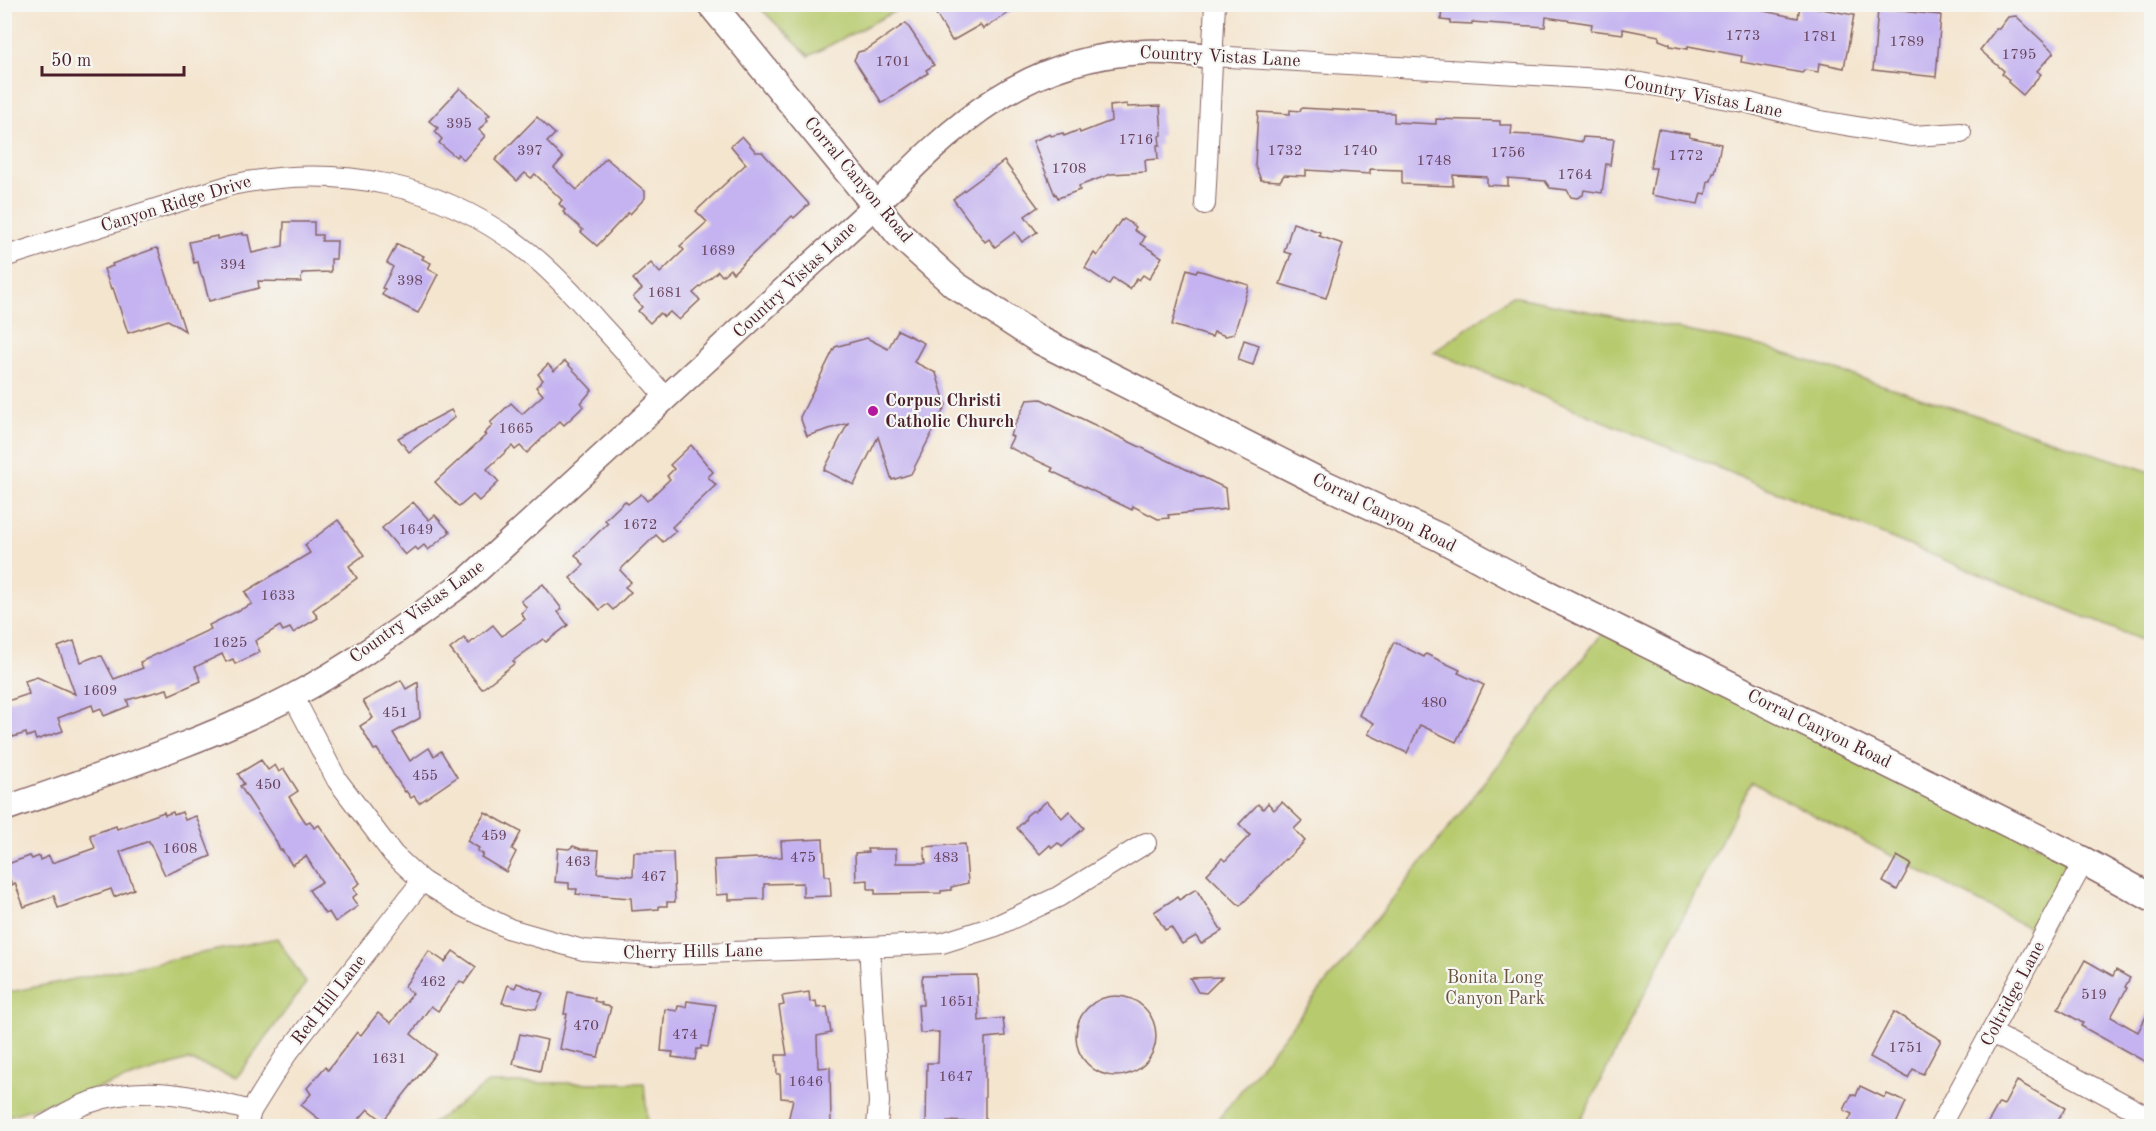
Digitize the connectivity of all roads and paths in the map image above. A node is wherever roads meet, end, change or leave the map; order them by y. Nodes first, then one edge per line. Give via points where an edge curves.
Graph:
1 (711, 4) edge
2 (1215, 4) edge
3 (1213, 56) junction
4 (1961, 133) dead end
5 (1205, 204) dead end
6 (876, 205) junction
7 (4, 256) edge
8 (666, 398) junction
9 (293, 696) junction
10 (4, 809) edge
11 (1146, 843) dead end
12 (2084, 861) junction
13 (422, 881) junction
14 (2151, 898) edge
15 (869, 947) junction
16 (1992, 1033) junction
17 (249, 1119) edge
18 (2151, 1119) edge
19 (43, 1126) edge
20 (877, 1126) edge
21 (1941, 1126) edge

1 - 6 main road, Corral Canyon Road
2 - 3 street
3 - 4 street, Country Vistas Lane via 1641,83 1912,136
3 - 5 street
3 - 6 street, Country Vistas Lane via 1171,52 1119,54 1068,65 1022,83 982,107
6 - 8 street, Country Vistas Lane
6 - 12 main road, Corral Canyon Road via 899,234 955,285 1041,341
7 - 8 street, Canyon Ridge Drive via 260,179 321,175 381,182 460,209 530,253 564,284
8 - 9 street, Country Vistas Lane via 467,580 408,624
9 - 10 street, Country Vistas Lane via 209,734
9 - 13 street, Cherry Hills Lane via 337,780 393,854
11 - 15 street, Cherry Hills Lane via 1058,897 996,926 942,943
12 - 14 main road, Corral Canyon Road
12 - 16 street, Coltridge Lane
13 - 15 street, Cherry Hills Lane via 510,929 583,950 651,955
13 - 17 street, Red Hill Lane via 286,1055
15 - 20 street via 879,1102
16 - 18 street
16 - 21 street, Coltridge Lane
17 - 19 street via 209,1100 154,1091 86,1103

